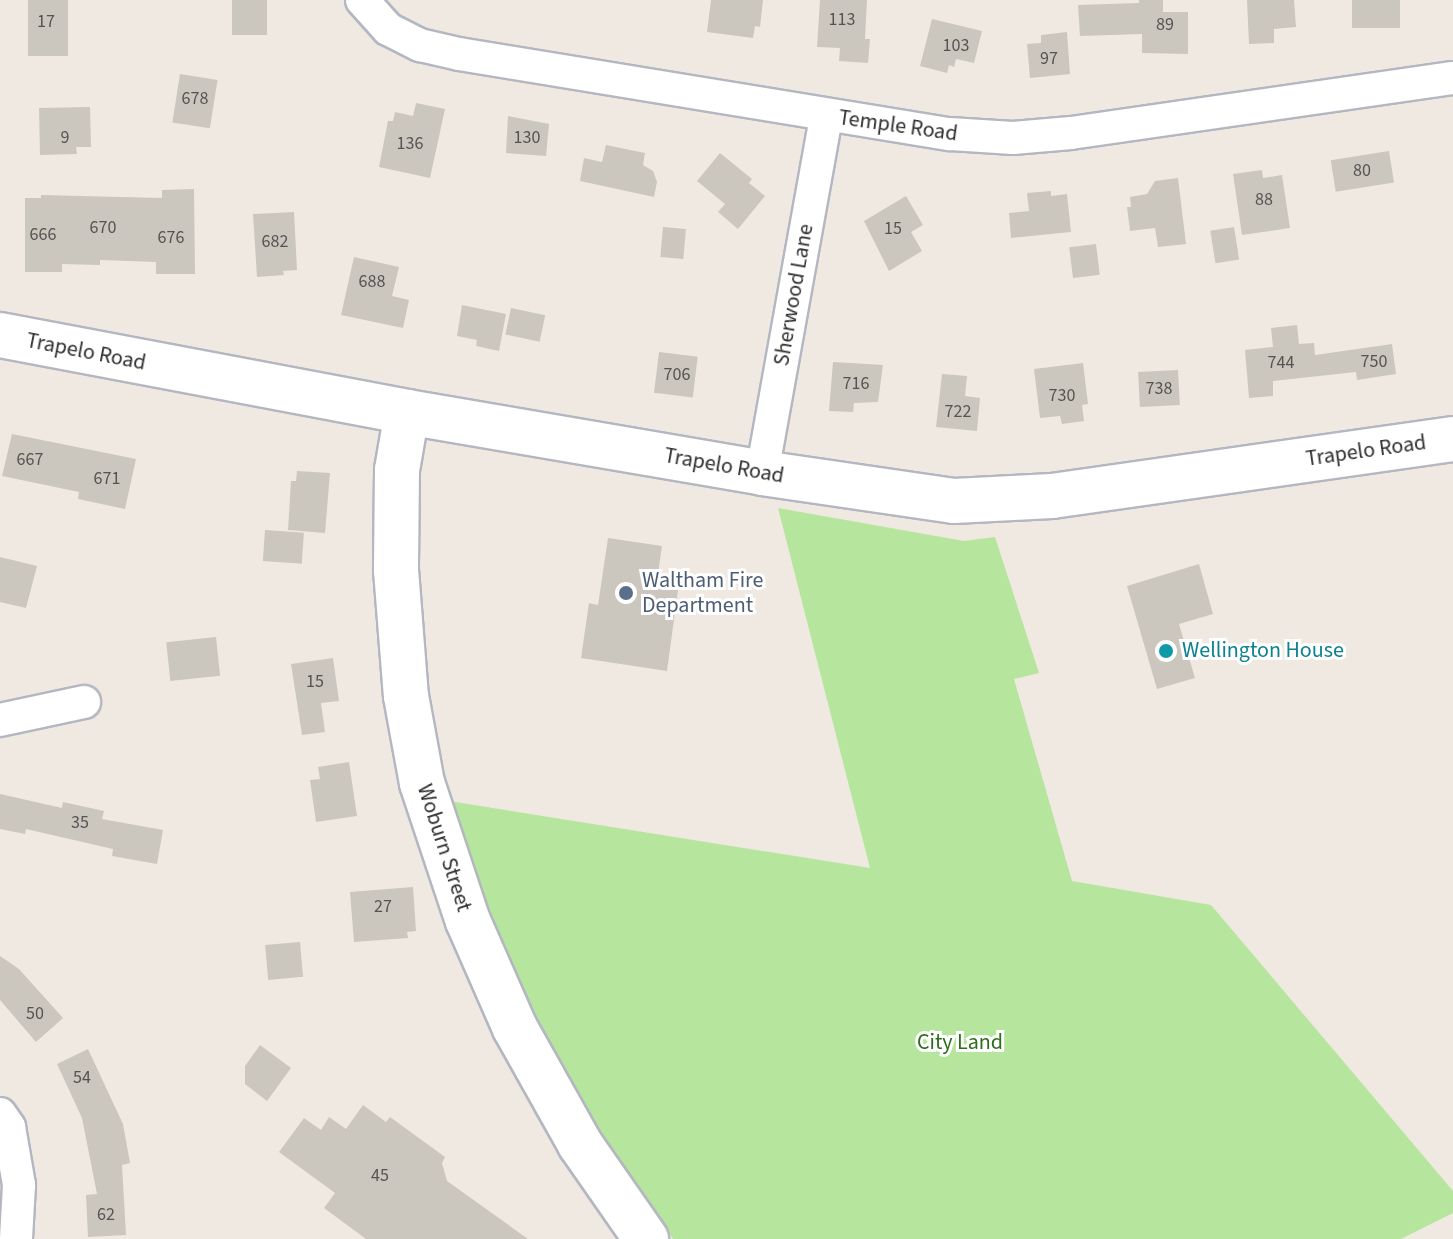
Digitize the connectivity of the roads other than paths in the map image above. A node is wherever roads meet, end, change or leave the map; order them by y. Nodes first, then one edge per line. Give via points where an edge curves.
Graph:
1 (362, 0) edge
2 (1453, 78) edge
3 (826, 116) junction
4 (0, 335) edge
5 (407, 412) junction
6 (1453, 439) edge
7 (762, 473) junction
8 (84, 702) dead end
9 (0, 720) edge
10 (0, 1114) edge
11 (16, 1239) edge
12 (646, 1239) edge

1 - 3 street, Temple Road via 388,29 420,45
2 - 3 street, Temple Road via 1013,138
3 - 7 street, Sherwood Lane
4 - 5 main road, Trapelo Road
5 - 7 main road, Trapelo Road
5 - 12 main road, Woburn Street via 397,470 397,586 406,696 422,783 468,921 509,1015 562,1115
6 - 7 main road, Trapelo Road via 1003,501 916,496
8 - 9 street
10 - 11 street via 9,1127 19,1185

